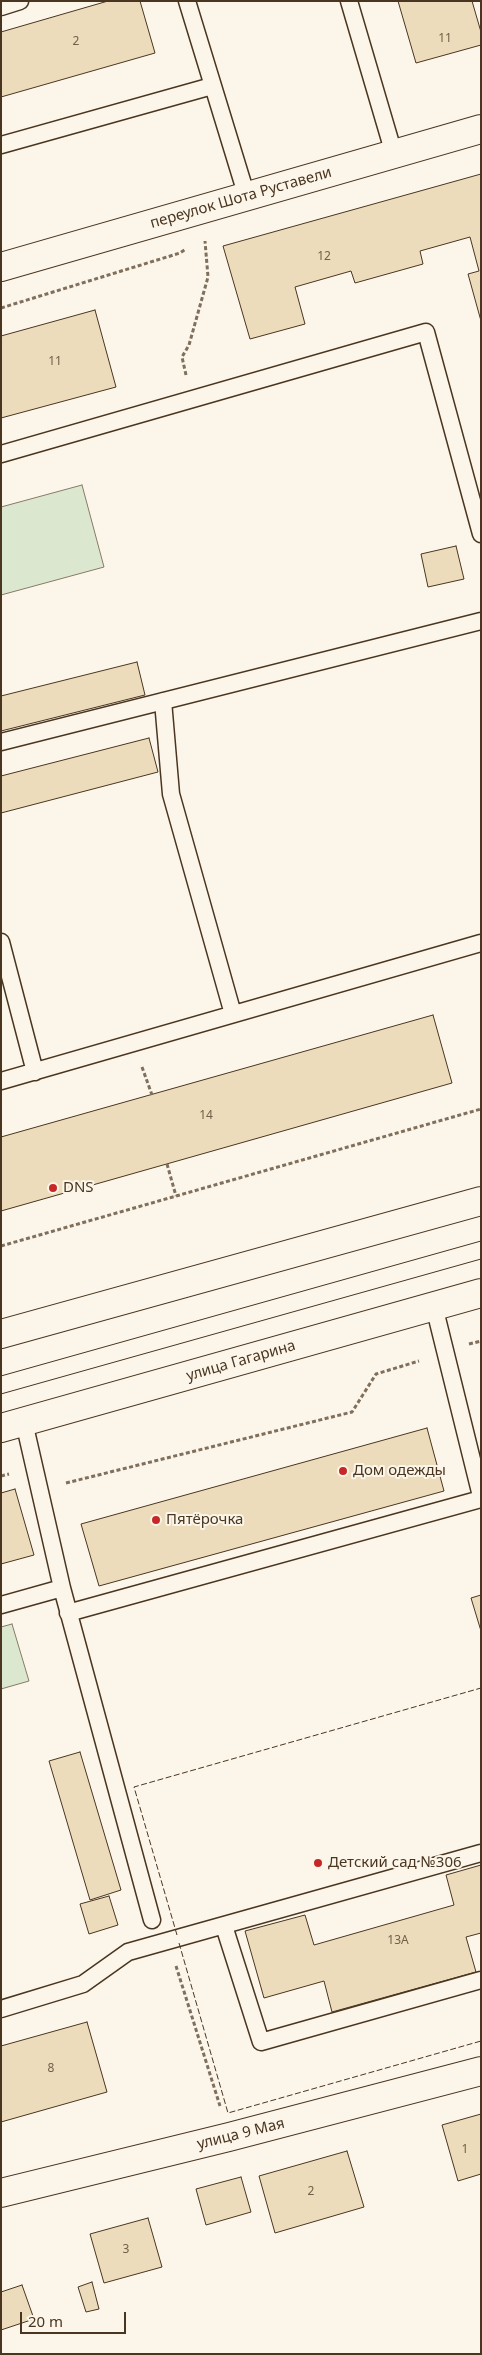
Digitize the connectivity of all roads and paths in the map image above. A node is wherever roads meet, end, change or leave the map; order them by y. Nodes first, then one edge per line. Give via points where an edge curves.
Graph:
1 (20, 1) edge
2 (187, 1) edge
3 (349, 1) edge
4 (1, 7) edge
5 (212, 86) junction
6 (481, 129) edge
7 (1, 145) edge
8 (394, 154) junction
9 (247, 197) junction
10 (205, 238) dead end
11 (1, 267) edge
12 (192, 400) junction
13 (1, 454) edge
14 (481, 534) edge
15 (481, 621) edge
16 (163, 701) junction
17 (1, 742) edge
18 (1, 942) edge
19 (481, 944) edge
20 (233, 1014) junction
21 (35, 1072) junction
22 (1, 1081) edge
23 (481, 1109) edge
24 (167, 1164) dead end
25 (176, 1196) junction
26 (481, 1201) edge
27 (1, 1246) edge
28 (481, 1293) edge
29 (434, 1306) junction
30 (1, 1334) edge
31 (421, 1360) dead end
32 (12, 1425) edge
33 (34, 1467) junction
34 (1, 1476) edge
35 (481, 1497) edge
36 (62, 1588) junction
37 (1, 1605) edge
38 (68, 1613) junction
39 (481, 1852) edge
40 (152, 1920) dead end
41 (224, 1926) junction
42 (166, 1942) junction
43 (481, 1980) edge
44 (1, 2009) edge
45 (481, 2072) edge
46 (229, 2137) junction
47 (1, 2193) edge

1 - 4 lane
2 - 5 lane
3 - 8 lane
5 - 7 lane
5 - 9 lane
6 - 8 street, переулок Шота Руставели
8 - 9 street, переулок Шота Руставели
9 - 11 street, переулок Шота Руставели
10 - 12 path via 208,277 189,345 182,357
12 - 13 lane
12 - 14 lane via 426,332
15 - 16 lane
16 - 17 lane
16 - 20 lane via 171,794
18 - 21 lane
19 - 20 lane
20 - 21 lane
21 - 22 lane
23 - 25 path
24 - 25 path
25 - 27 path
26 - 30 street
28 - 29 street, улица Гагарина
29 - 32 street, улица Гагарина
29 - 35 lane
31 - 33 path via 376,1374 352,1412 68,1484
32 - 33 lane
33 - 34 path
33 - 36 lane
35 - 38 lane
36 - 37 lane
36 - 38 lane
38 - 40 lane
39 - 41 lane
41 - 42 lane
41 - 43 lane via 261,2042
42 - 44 lane via 128,1952 83,1984
42 - 46 path via 172,1952
45 - 46 street, улица 9 Мая
46 - 47 street, улица 9 Мая

